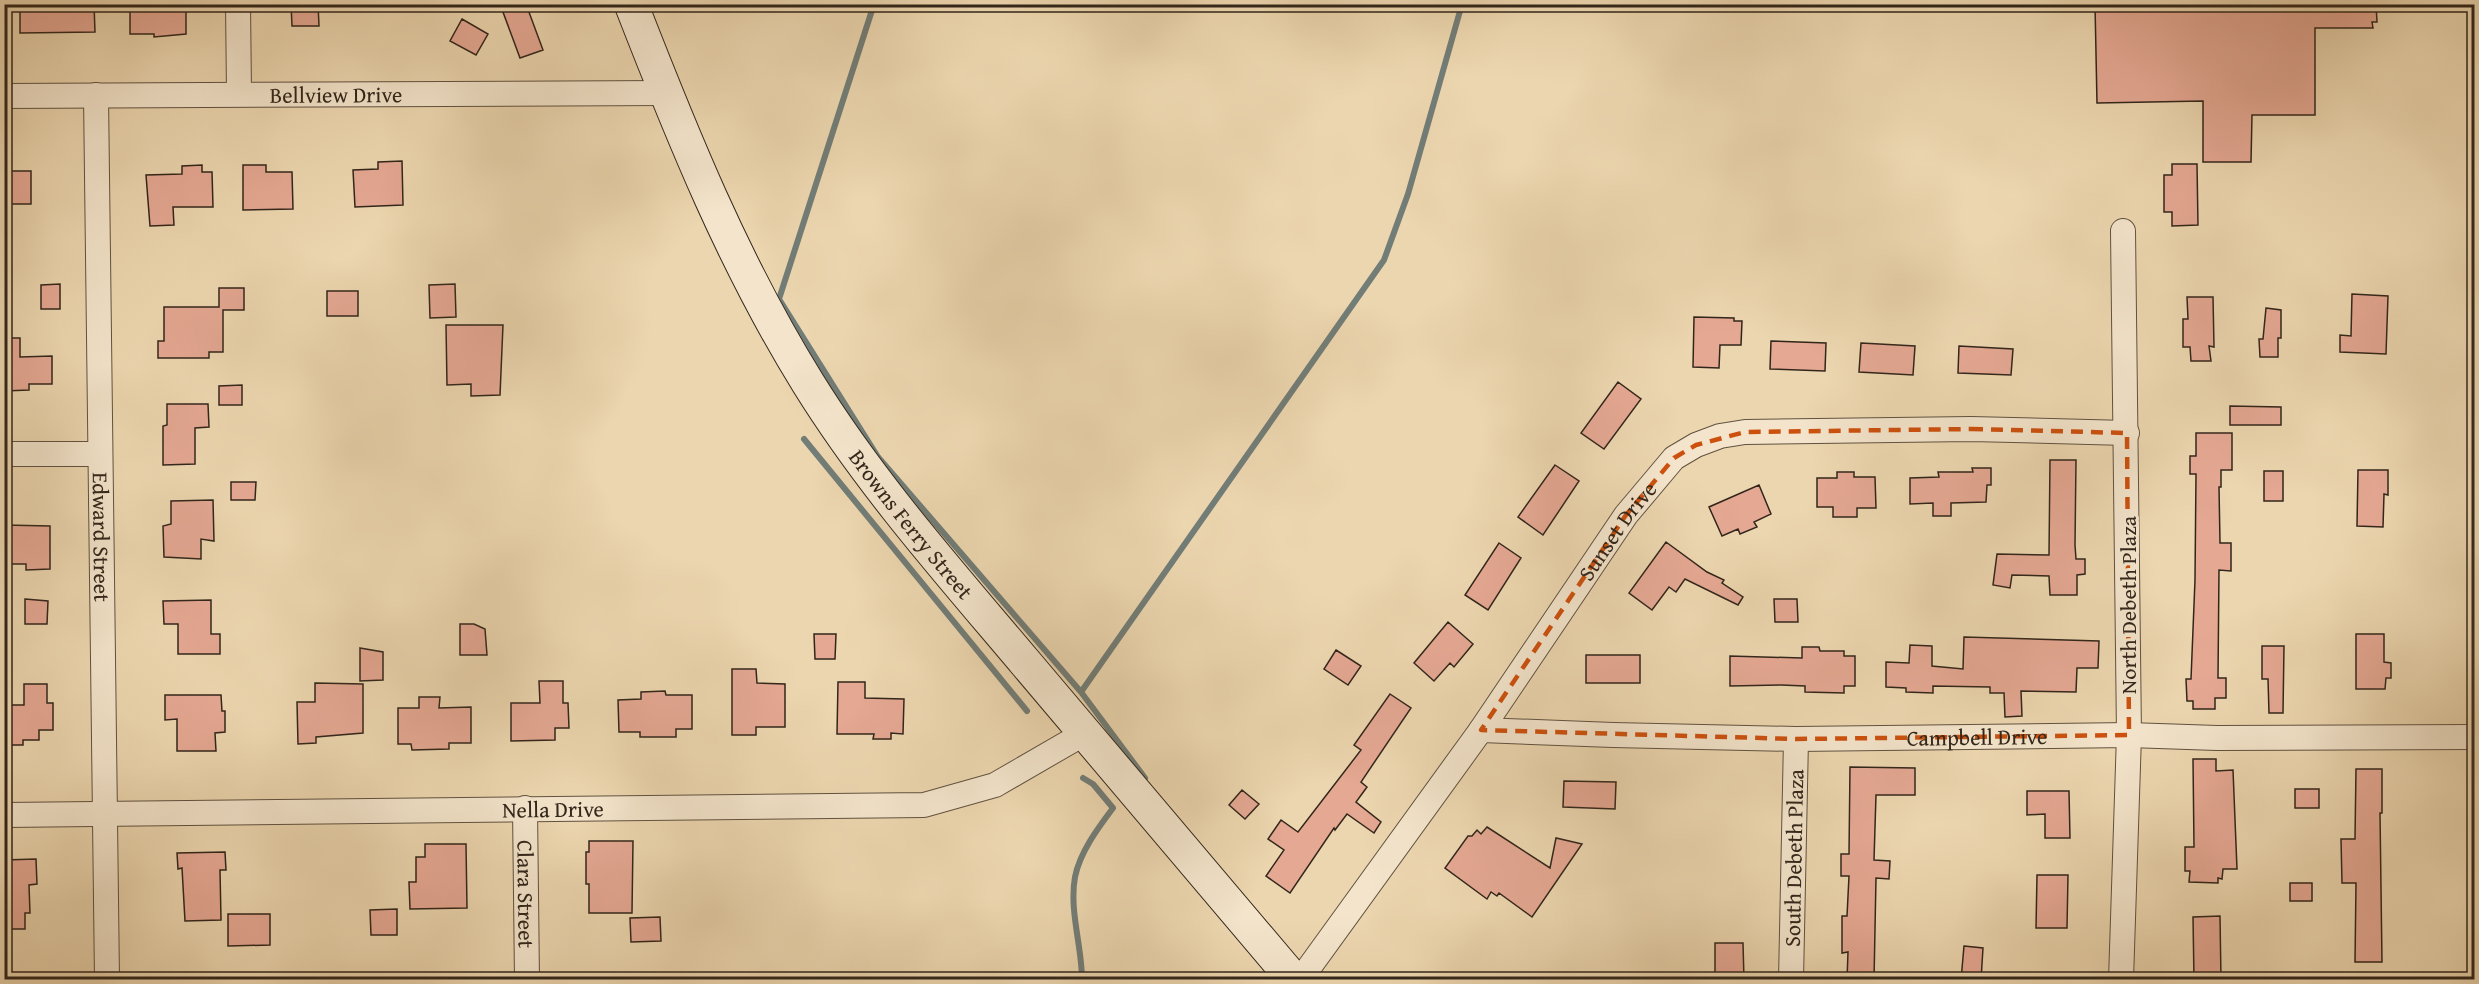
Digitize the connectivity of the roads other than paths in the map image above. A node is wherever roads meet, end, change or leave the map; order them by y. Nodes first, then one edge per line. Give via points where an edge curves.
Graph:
1 (238, 4) edge
2 (632, 4) edge
3 (239, 93) junction
4 (666, 93) junction
5 (96, 95) junction
6 (4, 96) edge
7 (2123, 231) dead end
8 (2127, 433) junction
9 (4, 454) edge
10 (100, 454) junction
11 (1481, 730) junction
12 (1084, 733) junction
13 (2129, 735) junction
14 (2475, 737) edge
15 (1796, 739) junction
16 (525, 808) junction
17 (103, 814) junction
18 (4, 815) edge
19 (107, 980) edge
20 (527, 980) edge
21 (1294, 980) edge
22 (1300, 980) edge
23 (1791, 980) edge
24 (2121, 980) edge

1 - 3 street
2 - 4 street, Browns Ferry Street
3 - 4 street, Bellview Drive
3 - 5 street, Bellview Drive
4 - 12 street, Browns Ferry Street via 714,208 808,383 864,467
5 - 6 street, Bellview Drive
5 - 10 street, Edward Street
7 - 8 street, North Debeth Plaza
8 - 11 street, Sunset Drive via 1971,429 1745,432 1696,445 1674,458 1626,515
8 - 13 street, North Debeth Plaza
9 - 10 street
10 - 17 street, Edward Street
11 - 15 street, Campbell Drive
11 - 22 street, Sunset Drive
12 - 16 street, Nella Drive via 995,785 924,805
12 - 21 street, Browns Ferry Street
13 - 14 street, Campbell Drive
13 - 15 street, Campbell Drive
13 - 24 street, North Debeth Plaza
15 - 23 street, South Debeth Plaza
16 - 17 street, Nella Drive
16 - 20 street, Clara Street
17 - 18 street, Nella Drive
17 - 19 street, Edward Street

